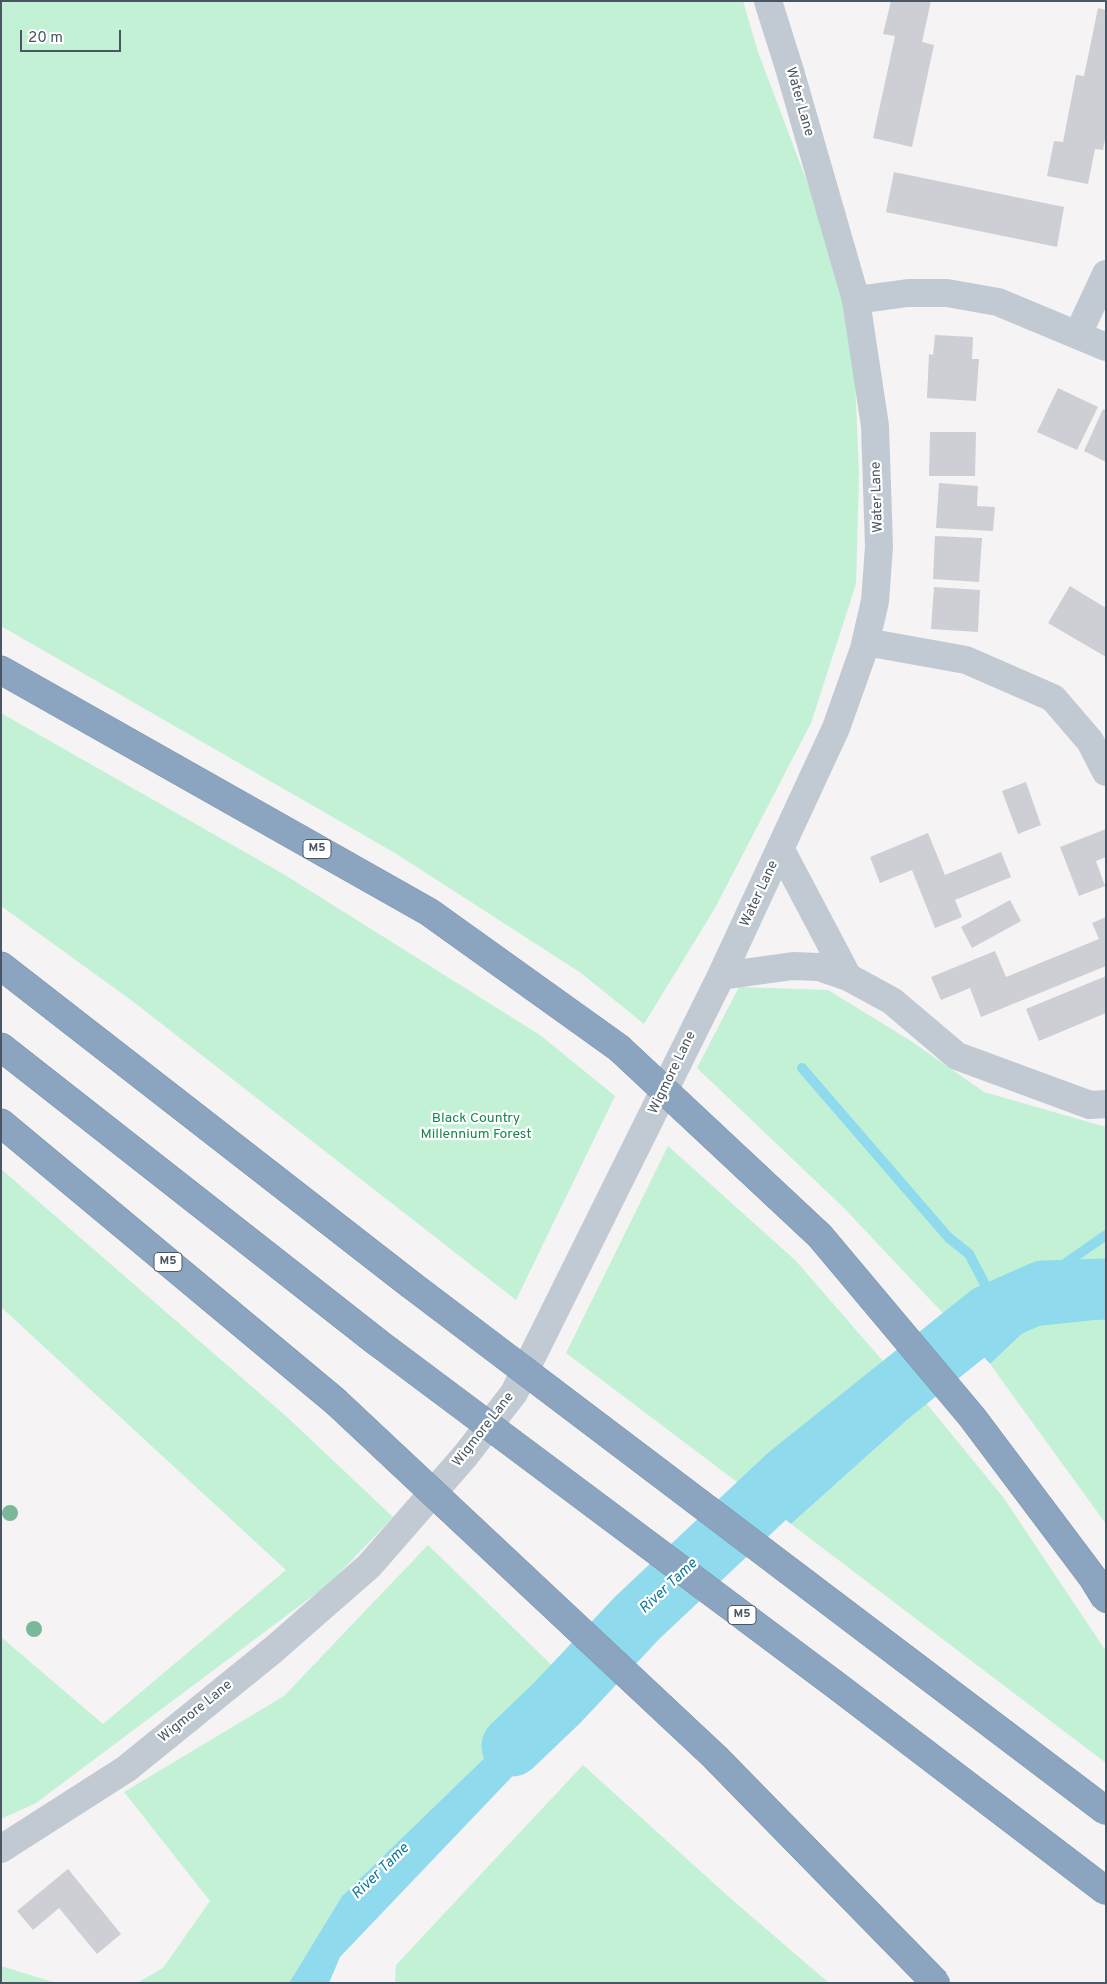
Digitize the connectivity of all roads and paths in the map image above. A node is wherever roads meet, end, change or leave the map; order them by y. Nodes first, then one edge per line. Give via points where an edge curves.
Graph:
1 (768, 1) edge
2 (1106, 274) edge
3 (856, 300) junction
4 (1078, 334) junction
5 (1106, 348) edge
6 (866, 642) junction
7 (1, 670) edge
8 (1106, 772) edge
9 (780, 850) junction
10 (1, 966) edge
11 (721, 976) junction
12 (848, 977) junction
13 (1, 1047) edge
14 (1106, 1104) edge
15 (1, 1123) edge
16 (1106, 1599) edge
17 (1106, 1811) edge
18 (1, 1849) edge
19 (1106, 1891) edge
20 (936, 1983) edge

1 - 3 street, Water Lane
2 - 4 street
3 - 4 street via 908,293 947,293 998,302
3 - 6 street, Water Lane via 875,426 879,538 875,601
4 - 5 street
6 - 8 street via 966,660 1053,698 1090,741
6 - 9 street, Water Lane via 836,728
7 - 16 highway, M5, bridge via 429,912 619,1048 820,1236 972,1417
9 - 11 street, Water Lane
9 - 12 street
10 - 17 highway, bridge via 410,1284
11 - 12 street via 793,966 819,967
11 - 18 street, Wigmore Lane via 514,1393 465,1456 369,1566 273,1650 126,1769
12 - 14 street via 892,1001 957,1056 1090,1105
13 - 19 highway, M5, bridge via 376,1342
15 - 20 highway, M5, bridge via 335,1401 715,1757

